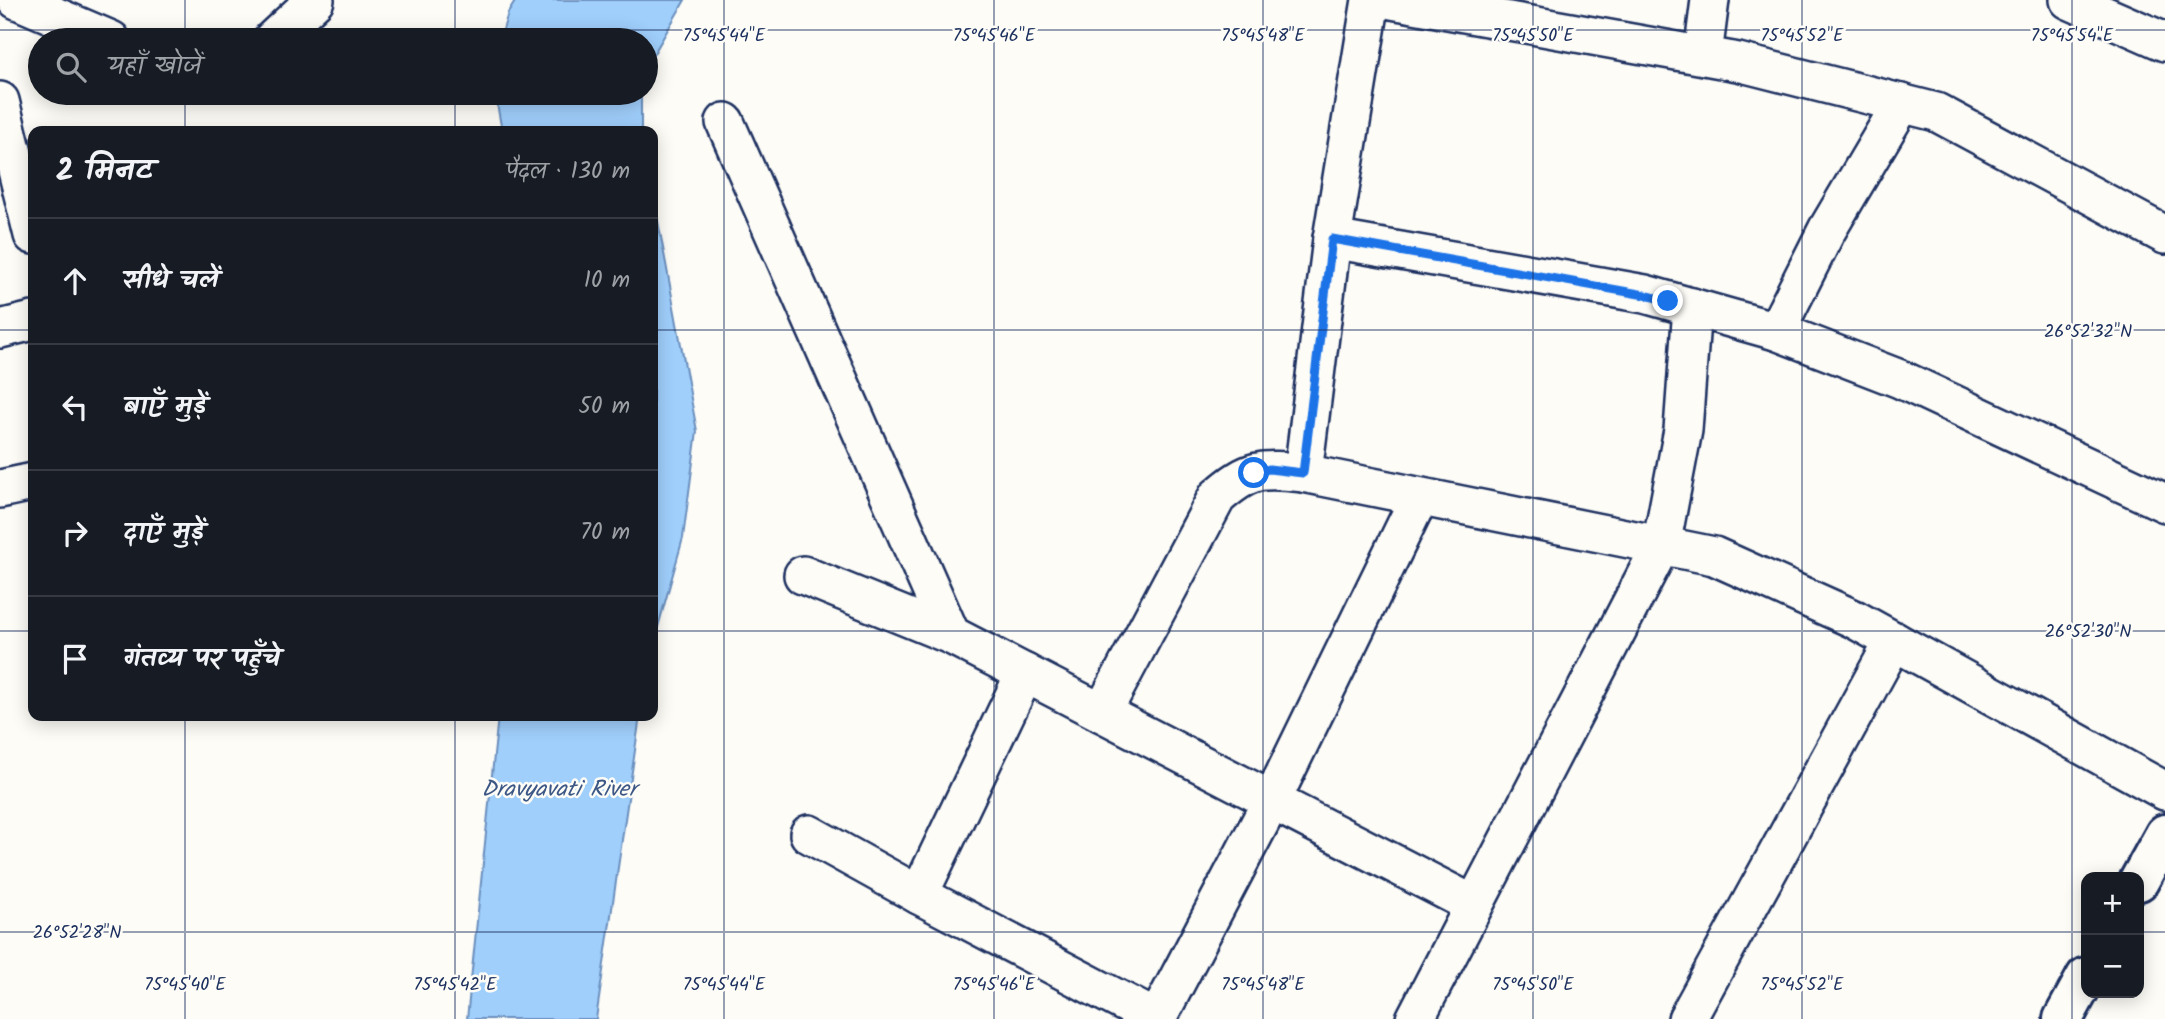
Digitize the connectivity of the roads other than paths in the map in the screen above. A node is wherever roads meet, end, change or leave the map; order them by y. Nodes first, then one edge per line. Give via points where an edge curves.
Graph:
1 (17, 0) edge
2 (315, 0) edge
3 (1371, 0) edge
4 (1392, 0) edge
5 (1710, 0) edge
6 (2069, 0) edge
7 (83, 28) edge
8 (285, 28) edge
9 (2165, 42) edge
10 (1703, 55) junction
11 (0, 101) edge
12 (1902, 103) junction
13 (725, 122) dead end
14 (28, 215) edge
15 (2165, 235) edge
16 (1332, 239) junction
17 (1692, 307) junction
18 (28, 322) edge
19 (0, 329) edge
20 (1776, 331) junction
21 (1303, 473) junction
22 (28, 483) edge
23 (0, 489) edge
24 (1419, 498) junction
25 (2165, 503) edge
26 (1661, 546) junction
27 (803, 575) dead end
28 (951, 635) junction
29 (1894, 641) junction
30 (1025, 673) junction
31 (1102, 713) junction
32 (2165, 791) edge
33 (1272, 800) junction
34 (809, 834) dead end
35 (2165, 834) edge
36 (2144, 872) edge
37 (919, 895) junction
38 (1474, 905) junction
39 (2081, 985) edge
40 (1156, 1019) edge
41 (1415, 1019) edge
42 (1687, 1019) edge
43 (2063, 1019) edge

1 - 7 street
2 - 8 street
3 - 16 street
4 - 10 street
5 - 10 street
6 - 9 street
10 - 12 street
11 - 14 street
12 - 15 street via 1936,112
12 - 20 street via 1827,230
13 - 28 street
16 - 17 street
16 - 21 street
17 - 20 street
17 - 26 street via 1683,430
18 - 19 street
20 - 25 street via 1900,379
21 - 24 street
21 - 31 street via 1269,469 1238,478 1217,497
22 - 23 street
24 - 26 street
24 - 33 street
26 - 29 street via 1714,556
26 - 38 street
27 - 28 street
28 - 30 street
29 - 32 street
29 - 42 street
30 - 31 street
30 - 37 street
31 - 33 street
33 - 38 street
33 - 40 street
34 - 37 street
35 - 36 street
37 - 40 street
38 - 41 street
39 - 43 street

